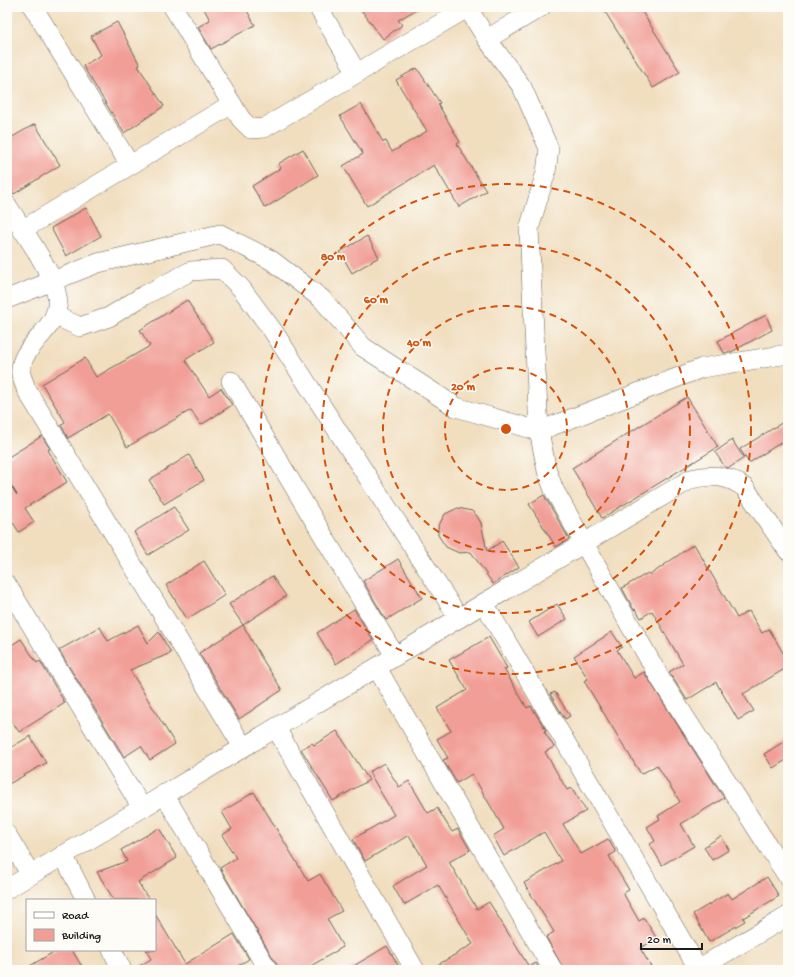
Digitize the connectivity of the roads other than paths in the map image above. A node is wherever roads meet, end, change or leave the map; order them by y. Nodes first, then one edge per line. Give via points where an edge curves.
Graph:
1 (33, 7) edge
2 (173, 7) edge
3 (318, 7) edge
4 (467, 7) edge
5 (541, 7) edge
6 (487, 39) junction
7 (357, 73) junction
8 (232, 104) junction
9 (130, 165) junction
10 (7, 205) edge
11 (22, 230) junction
12 (53, 281) junction
13 (7, 299) edge
14 (56, 316) junction
15 (788, 354) edge
16 (231, 381) dead end
17 (539, 431) junction
18 (584, 542) junction
19 (788, 551) edge
20 (7, 585) edge
21 (484, 603) junction
22 (459, 618) junction
23 (395, 656) junction
24 (377, 668) junction
25 (276, 728) junction
26 (243, 748) junction
27 (164, 794) junction
28 (142, 808) junction
29 (7, 835) edge
30 (63, 855) junction
31 (31, 874) junction
32 (788, 878) edge
33 (7, 889) edge
34 (85, 899) edge
35 (788, 916) edge
36 (112, 951) edge
37 (122, 970) edge
38 (268, 970) edge
39 (415, 970) edge
40 (553, 970) edge
41 (698, 970) edge

1 - 9 street
2 - 8 street
3 - 7 street
4 - 6 street
4 - 7 street
5 - 6 street
6 - 17 street via 522,87 549,149 546,172 529,230
7 - 8 street via 264,128 251,130
8 - 9 street
9 - 11 street
10 - 11 street
11 - 12 street
12 - 13 street
12 - 14 street via 58,298
12 - 17 street via 98,263 220,234 271,260 322,299 363,347 456,407
14 - 22 street via 80,327 109,317 191,271 222,269 241,288 273,331
14 - 26 street via 26,354 21,374 26,389
15 - 17 street via 702,368
16 - 23 street
17 - 18 street via 547,471 554,490
18 - 19 street via 691,479 707,475 735,480 745,488
18 - 21 street
18 - 32 street via 661,680
20 - 28 street
21 - 22 street
21 - 41 street
22 - 23 street
23 - 24 street
24 - 25 street
24 - 40 street
25 - 26 street
25 - 39 street
26 - 27 street
27 - 28 street
27 - 38 street
28 - 30 street
29 - 31 street
30 - 31 street
30 - 34 street
31 - 33 street
35 - 41 street
36 - 37 street

